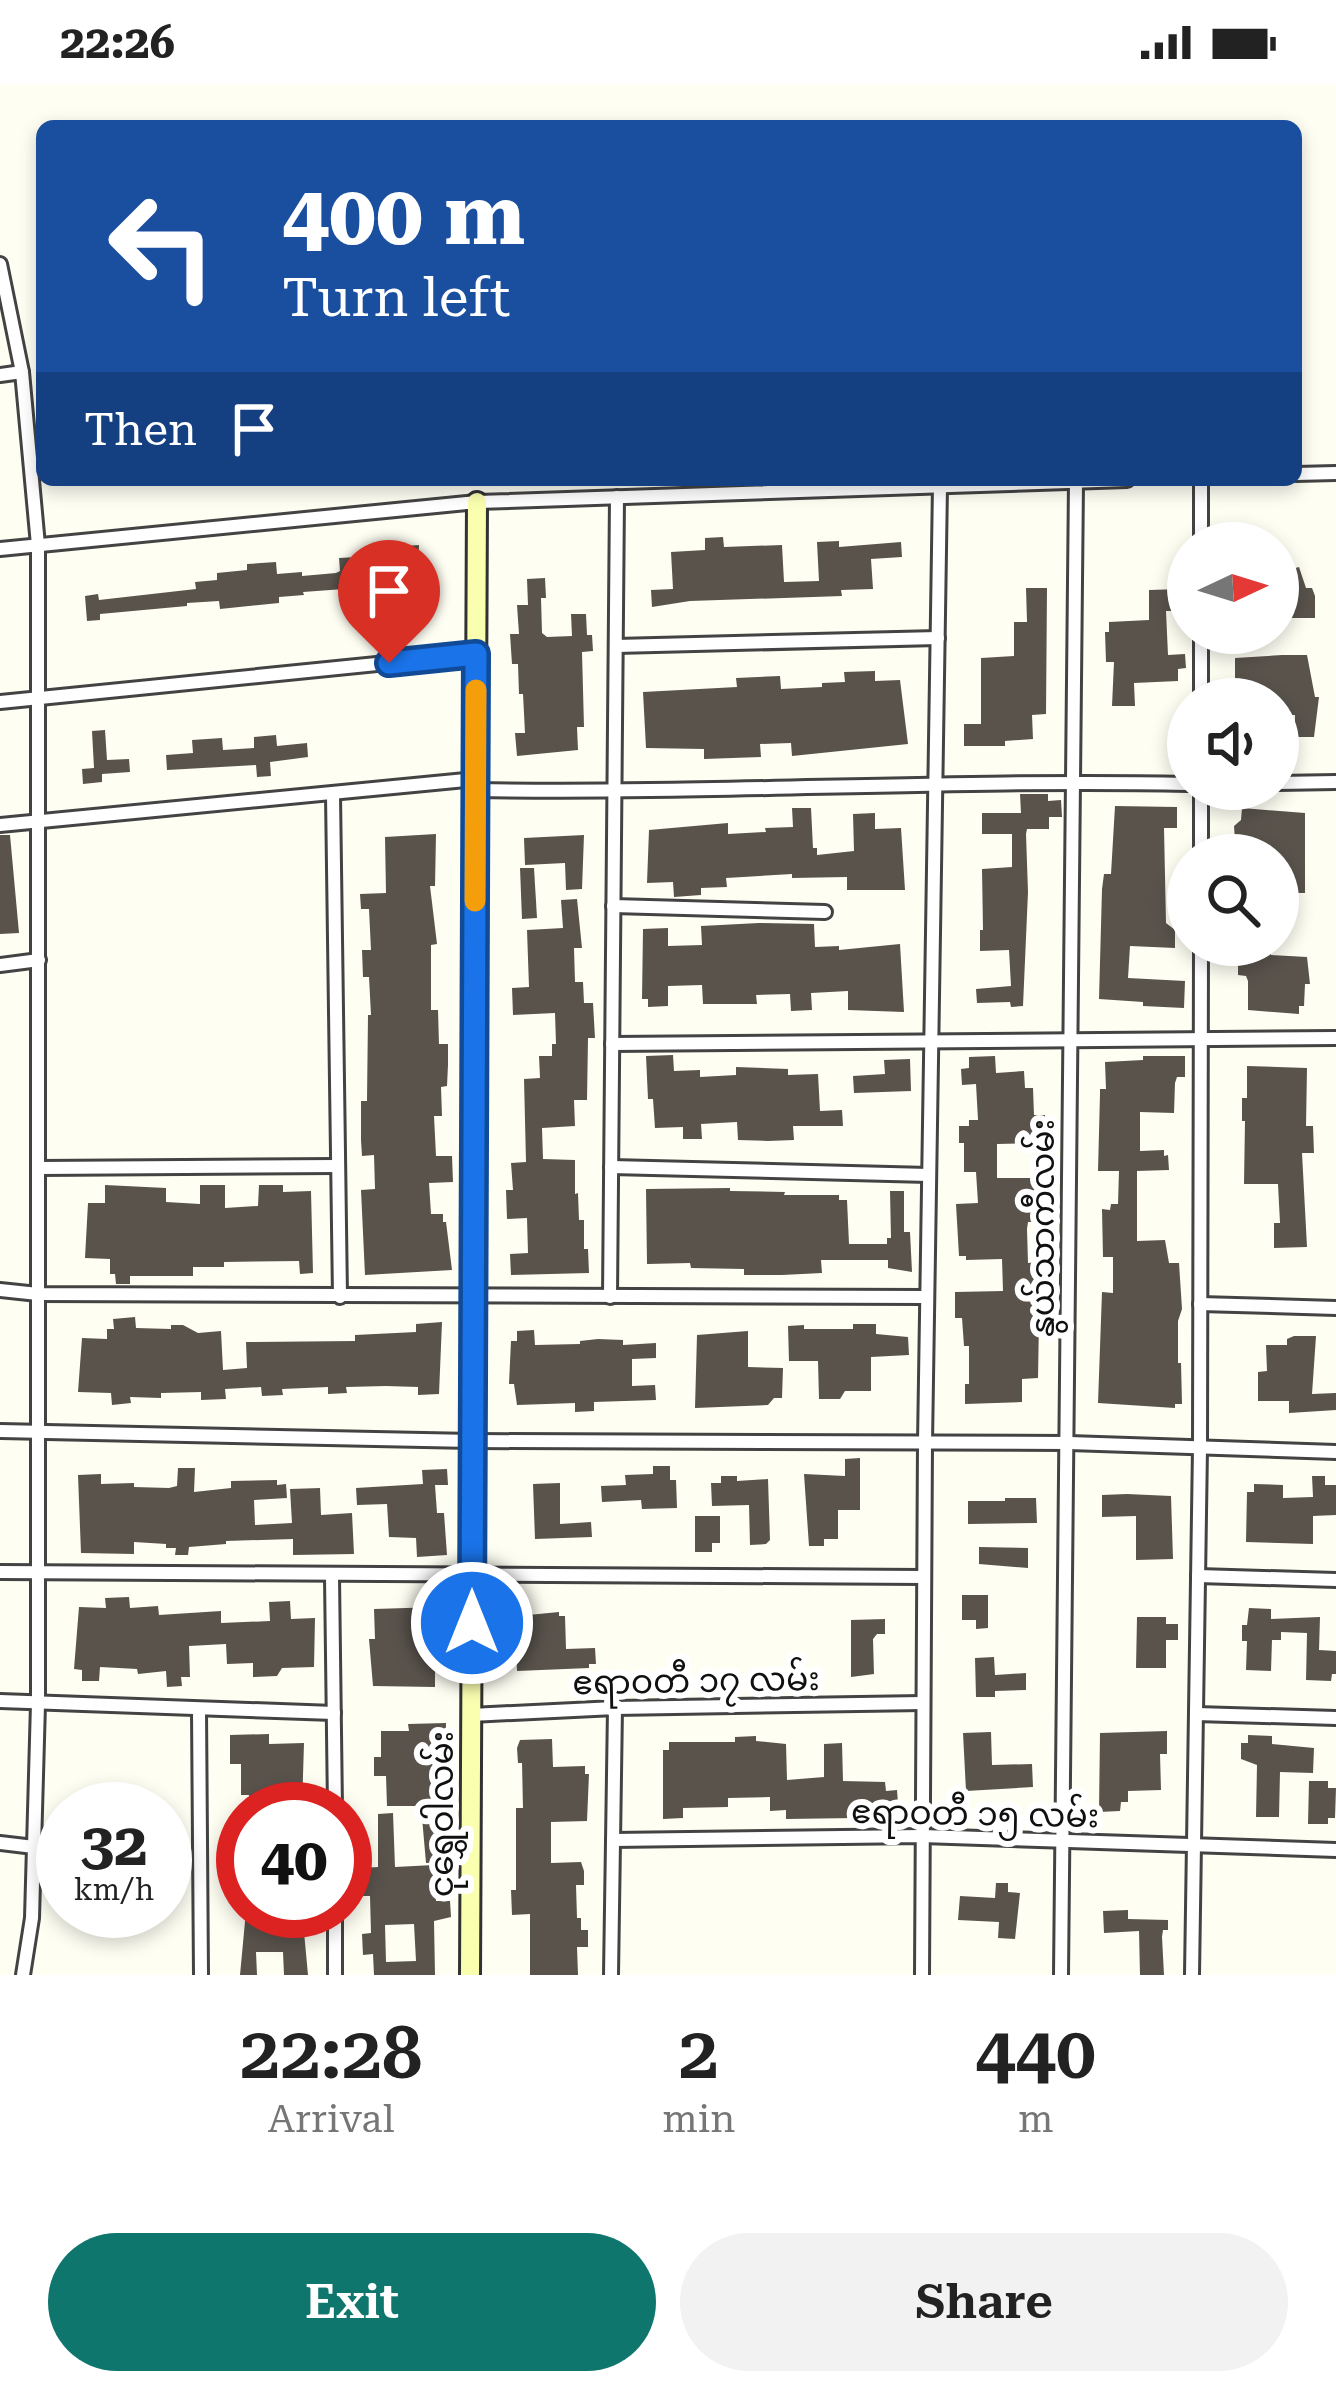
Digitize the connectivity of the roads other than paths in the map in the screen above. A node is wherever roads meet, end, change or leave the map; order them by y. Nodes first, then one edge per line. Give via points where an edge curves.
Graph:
1 (0, 264) edge
2 (22, 373) junction
3 (0, 375) edge
4 (1336, 473) edge
5 (1302, 475) edge
6 (940, 486) joint
7 (1076, 486) edge
8 (1202, 486) edge
9 (617, 497) junction
10 (477, 502) junction
11 (1201, 522) edge
12 (38, 545) junction
13 (0, 549) edge
14 (938, 638) junction
15 (616, 646) junction
16 (476, 654) junction
17 (40, 698) junction
18 (0, 701) edge
19 (1075, 782) junction
20 (1336, 782) edge
21 (1299, 783) edge
22 (1167, 784) edge
23 (476, 785) junction
24 (935, 787) junction
25 (614, 793) junction
26 (334, 795) junction
27 (39, 821) junction
28 (0, 825) edge
29 (613, 906) junction
30 (825, 913) dead end
31 (38, 960) junction
32 (0, 964) edge
33 (1201, 966) edge
34 (1201, 1036) junction
35 (1336, 1038) edge
36 (1069, 1039) junction
37 (932, 1042) junction
38 (612, 1044) junction
39 (338, 1166) junction
40 (611, 1167) junction
41 (39, 1168) junction
42 (929, 1175) junction
43 (0, 1290) edge
44 (38, 1294) junction
45 (340, 1297) junction
46 (610, 1297) junction
47 (927, 1297) junction
48 (473, 1298) junction
49 (1200, 1304) junction
50 (1336, 1308) edge
51 (0, 1431) edge
52 (38, 1434) junction
53 (472, 1441) junction
54 (925, 1443) junction
55 (1069, 1443) junction
56 (1200, 1448) junction
57 (1336, 1452) edge
58 (0, 1572) edge
59 (38, 1574) junction
60 (332, 1576) junction
61 (1198, 1576) junction
62 (472, 1577) junction
63 (924, 1577) junction
64 (1336, 1580) edge
65 (0, 1701) edge
66 (923, 1703) junction
67 (38, 1705) junction
68 (615, 1708) junction
69 (200, 1710) junction
70 (334, 1713) junction
71 (1196, 1714) junction
72 (471, 1715) junction
73 (1336, 1718) edge
74 (334, 1782) edge
75 (922, 1836) junction
76 (613, 1840) junction
77 (1064, 1842) junction
78 (0, 1843) edge
79 (1194, 1846) junction
80 (34, 1847) junction
81 (1336, 1850) edge
82 (335, 1938) edge
83 (23, 1975) edge
84 (201, 1975) edge
85 (335, 1975) edge
86 (470, 1975) edge
87 (611, 1975) edge
88 (922, 1975) edge
89 (1061, 1975) edge
90 (1192, 1975) edge

1 - 2 street
2 - 3 street
2 - 12 street
4 - 5 street
6 - 9 street
6 - 14 street
7 - 19 street, နွယ်သာကီလမ်း
8 - 11 street
9 - 10 street
9 - 15 street
10 - 12 street
10 - 16 street, ငုရွှေဝါလမ်း
12 - 13 street
12 - 17 street
14 - 15 street
14 - 24 street
15 - 25 street
16 - 17 street
16 - 23 street, ငုရွှေဝါလမ်း
17 - 18 street
17 - 27 street
19 - 22 street
19 - 24 street
19 - 36 street, နွယ်သာကီလမ်း
20 - 21 street
23 - 25 street
23 - 26 street
23 - 48 street, ငုရွှေဝါလမ်း
24 - 25 street
24 - 37 street
25 - 29 street
26 - 27 street
26 - 39 street
27 - 28 street
27 - 31 street
29 - 30 street
29 - 38 street
31 - 32 street
31 - 41 street
33 - 34 street
34 - 35 street
34 - 36 street
34 - 49 street
36 - 37 street
36 - 55 street, နွယ်သာကီလမ်း
37 - 38 street
37 - 42 street
38 - 40 street
39 - 41 street
39 - 45 street
40 - 42 street
40 - 46 street
41 - 44 street
42 - 47 street
43 - 44 street
44 - 45 street
44 - 52 street
45 - 48 street
46 - 47 street
46 - 48 street
47 - 54 street
48 - 53 street, ငုရွှေဝါလမ်း
49 - 50 street
49 - 56 street
51 - 52 street
52 - 53 street
52 - 59 street
53 - 54 street
53 - 62 street, ငုရွှေဝါလမ်း
54 - 55 street
54 - 63 street
55 - 56 street
55 - 77 street, နွယ်သာကီလမ်း
56 - 57 street
56 - 61 street
58 - 59 street
59 - 60 street
59 - 67 street
60 - 62 street
60 - 70 street
61 - 64 street
61 - 71 street
62 - 63 street
62 - 72 street, ငုရွှေဝါလမ်း
63 - 66 street
65 - 67 street
66 - 68 street, ဧရာဝတီ ၁၇ လမ်း
66 - 75 street
67 - 69 street
67 - 80 street
68 - 72 street, ဧရာဝတီ ၁၇ လမ်း
68 - 76 street
69 - 70 street
69 - 84 street
70 - 74 street
71 - 73 street
71 - 79 street
72 - 86 street, ငုရွှေဝါလမ်း
75 - 76 street, ဧရာဝတီ ၁၅ လမ်း
75 - 77 street, ဧရာဝတီ ၁၅ လမ်း
75 - 88 street
76 - 87 street
77 - 79 street, ဧရာဝတီ ၁၅ လမ်း
77 - 89 street, နွယ်သာကီလမ်း
78 - 80 street
79 - 81 street, ဧရာဝတီ ၁၅ လမ်း
79 - 90 street
80 - 83 street
82 - 85 street

